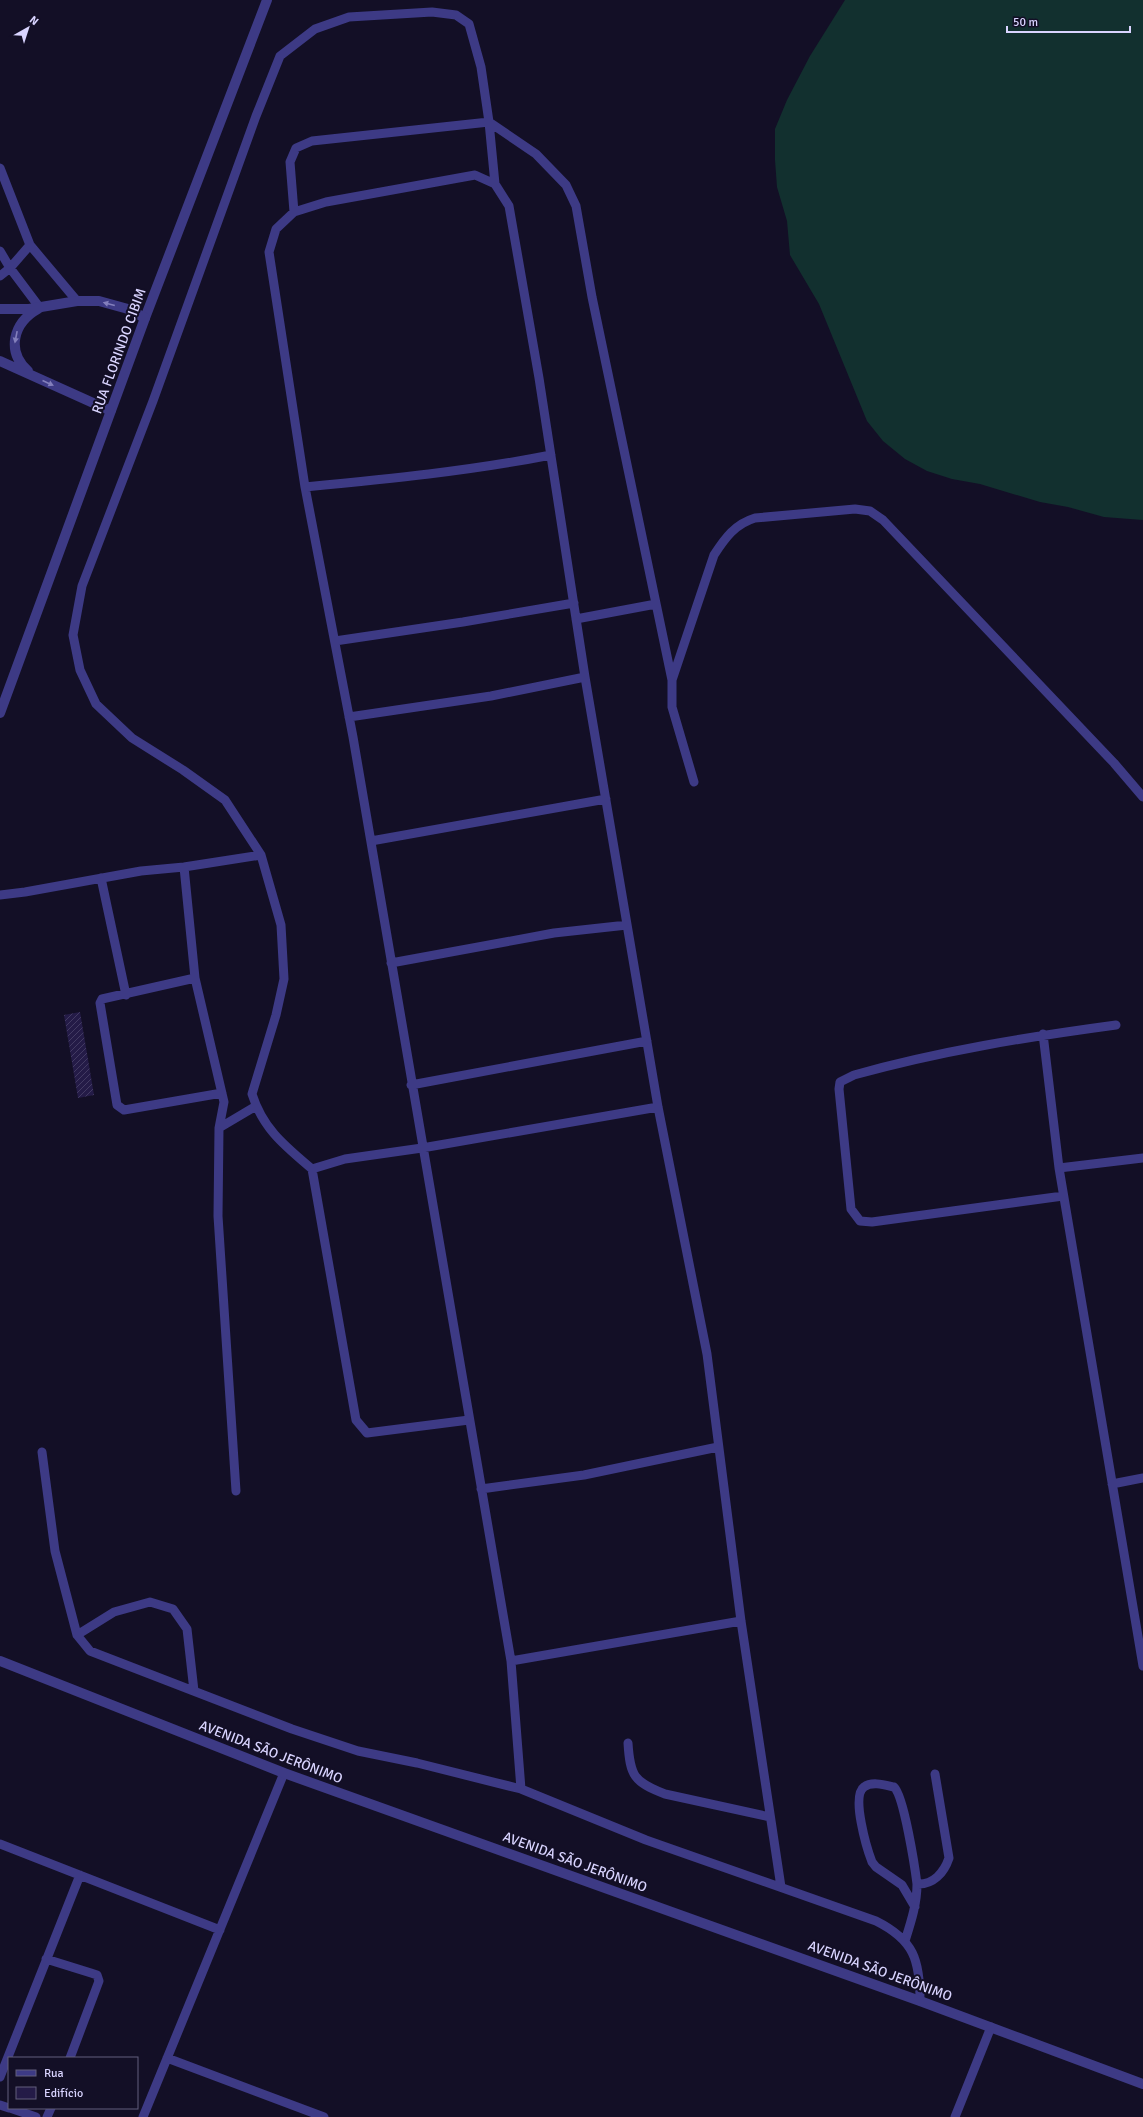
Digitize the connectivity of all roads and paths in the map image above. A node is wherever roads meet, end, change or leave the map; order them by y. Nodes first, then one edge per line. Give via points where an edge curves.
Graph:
1 (267, 0) edge
2 (489, 122) junction
3 (0, 168) edge
4 (494, 184) junction
5 (294, 212) junction
6 (30, 245) junction
7 (0, 251) edge
8 (10, 268) junction
9 (0, 276) edge
10 (76, 301) junction
11 (40, 308) junction
12 (0, 309) edge
13 (145, 318) junction
14 (0, 361) edge
15 (32, 376) junction
16 (111, 411) junction
17 (551, 455) junction
18 (305, 487) junction
19 (574, 603) junction
20 (656, 604) junction
21 (576, 619) junction
22 (335, 641) junction
23 (585, 677) junction
24 (672, 680) junction
25 (0, 713) edge
26 (349, 717) junction
27 (694, 782) dead end
28 (1143, 797) edge
29 (606, 799) junction
30 (371, 841) junction
31 (261, 855) junction
32 (184, 867) junction
33 (101, 878) junction
34 (0, 895) edge
35 (627, 925) junction
36 (391, 963) junction
37 (195, 978) junction
38 (126, 995) junction
39 (1116, 1025) dead end
40 (1043, 1034) junction
41 (647, 1041) junction
42 (411, 1085) junction
43 (222, 1093) junction
44 (256, 1106) junction
45 (658, 1107) junction
46 (219, 1128) junction
47 (422, 1148) junction
48 (1143, 1158) edge
49 (1059, 1168) junction
50 (312, 1169) junction
51 (1063, 1196) junction
52 (470, 1420) junction
53 (718, 1447) junction
54 (42, 1452) dead end
55 (1143, 1478) edge
56 (1112, 1484) junction
57 (481, 1489) junction
58 (236, 1491) dead end
59 (741, 1621) junction
60 (77, 1635) junction
61 (0, 1661) edge
62 (511, 1661) junction
63 (1143, 1666) edge
64 (194, 1691) junction
65 (628, 1743) dead end
66 (284, 1773) junction
67 (935, 1774) dead end
68 (521, 1789) junction
69 (770, 1817) junction
70 (0, 1844) edge
71 (80, 1875) junction
72 (917, 1884) junction
73 (781, 1887) junction
74 (914, 1907) junction
75 (220, 1930) junction
76 (905, 1941) junction
77 (46, 1959) junction
78 (920, 2000) junction
79 (991, 2027) junction
80 (70, 2057) edge
81 (167, 2058) junction
82 (0, 2077) edge
83 (1143, 2084) edge
84 (12, 2109) edge
85 (36, 2117) edge
86 (143, 2117) edge
87 (324, 2117) edge
88 (955, 2117) edge

1 - 13 street, RUA FLORINDO CIBIM
2 - 4 lane
2 - 5 lane via 312,141 296,148 290,162
2 - 20 lane via 536,154 566,185 576,206 592,297
2 - 31 lane via 481,66 469,24 456,15 432,12 349,17 315,28 280,56 82,586 73,635 80,670 96,704 132,738 225,800
3 - 6 lane
4 - 5 lane via 475,175 326,202
4 - 17 lane via 509,206
5 - 18 lane via 276,229 269,252
6 - 8 lane
6 - 10 lane
7 - 8 lane
8 - 9 lane
8 - 11 lane
10 - 11 street
13 -> 10 street via 128,308 99,301
11 - 12 street
11 -> 15 street via 28,315 19,326 15,339 16,353 22,366
13 - 16 street, RUA FLORINDO CIBIM
14 - 15 street
15 -> 16 street
16 - 25 street, RUA FLORINDO CIBIM
17 - 18 lane via 399,478
17 - 19 lane
18 - 22 lane
19 - 21 lane
19 - 22 lane
20 - 21 lane
20 - 24 lane
21 - 23 lane
22 - 26 lane
23 - 26 lane via 491,696
23 - 29 lane
24 - 27 lane via 672,707
24 - 28 lane via 714,555 725,538 738,525 755,518 855,509 870,511 889,526 1114,763
26 - 30 lane
29 - 30 lane
29 - 35 lane
30 - 36 lane
31 - 32 lane
31 - 44 lane via 281,925 284,979 252,1094
32 - 33 lane
32 - 37 lane
33 - 34 lane
33 - 38 lane
35 - 36 lane via 554,933
35 - 41 lane
36 - 42 lane
37 - 38 lane
37 - 43 lane
38 - 43 lane via 104,998 100,1004 117,1105 124,1110
39 - 40 lane
40 - 49 lane
40 - 51 lane via 945,1052 844,1078 839,1089 852,1209 860,1221 872,1222
41 - 42 lane
41 - 45 lane
42 - 47 lane
43 - 46 lane via 224,1102
44 - 46 lane
44 - 50 lane via 274,1136
45 - 47 lane
45 - 53 lane via 707,1354
46 - 58 lane via 218,1216
47 - 50 lane via 345,1159
47 - 52 lane
48 - 49 lane
49 - 51 lane
50 - 52 lane via 356,1420 368,1433
51 - 56 lane
52 - 57 lane
53 - 57 lane via 584,1475
53 - 59 lane
54 - 60 lane via 55,1551
55 - 56 lane
56 - 63 lane
57 - 62 lane
59 - 62 lane
59 - 69 lane
60 - 64 lane via 90,1651
60 - 64 lane via 114,1612 150,1602 174,1609 187,1629
61 - 66 street, AVENIDA SÃO JERÔNIMO
62 - 68 lane
64 - 68 lane via 292,1729 358,1751
65 - 69 lane via 632,1772 638,1781 647,1786 665,1794
66 - 75 lane
66 - 78 street, AVENIDA SÃO JERÔNIMO
67 - 72 lane via 949,1858 946,1868 939,1876 924,1885
68 - 73 lane via 646,1840
69 - 73 lane
70 - 71 lane
71 - 75 lane
71 - 77 lane
72 - 74 lane
72 - 74 lane via 897,1789 876,1784 864,1786 860,1791 858,1805 872,1862 902,1885
73 - 76 lane via 876,1921 892,1929
74 - 76 lane
75 - 81 lane
76 - 78 lane via 916,1960 920,1975
77 - 80 lane via 97,1975 99,1982
77 - 82 lane
78 - 79 street, AVENIDA SÃO JERÔNIMO
79 - 83 street, AVENIDA SÃO JERÔNIMO
79 - 88 lane
81 - 86 lane
81 - 87 lane
84 - 85 lane

